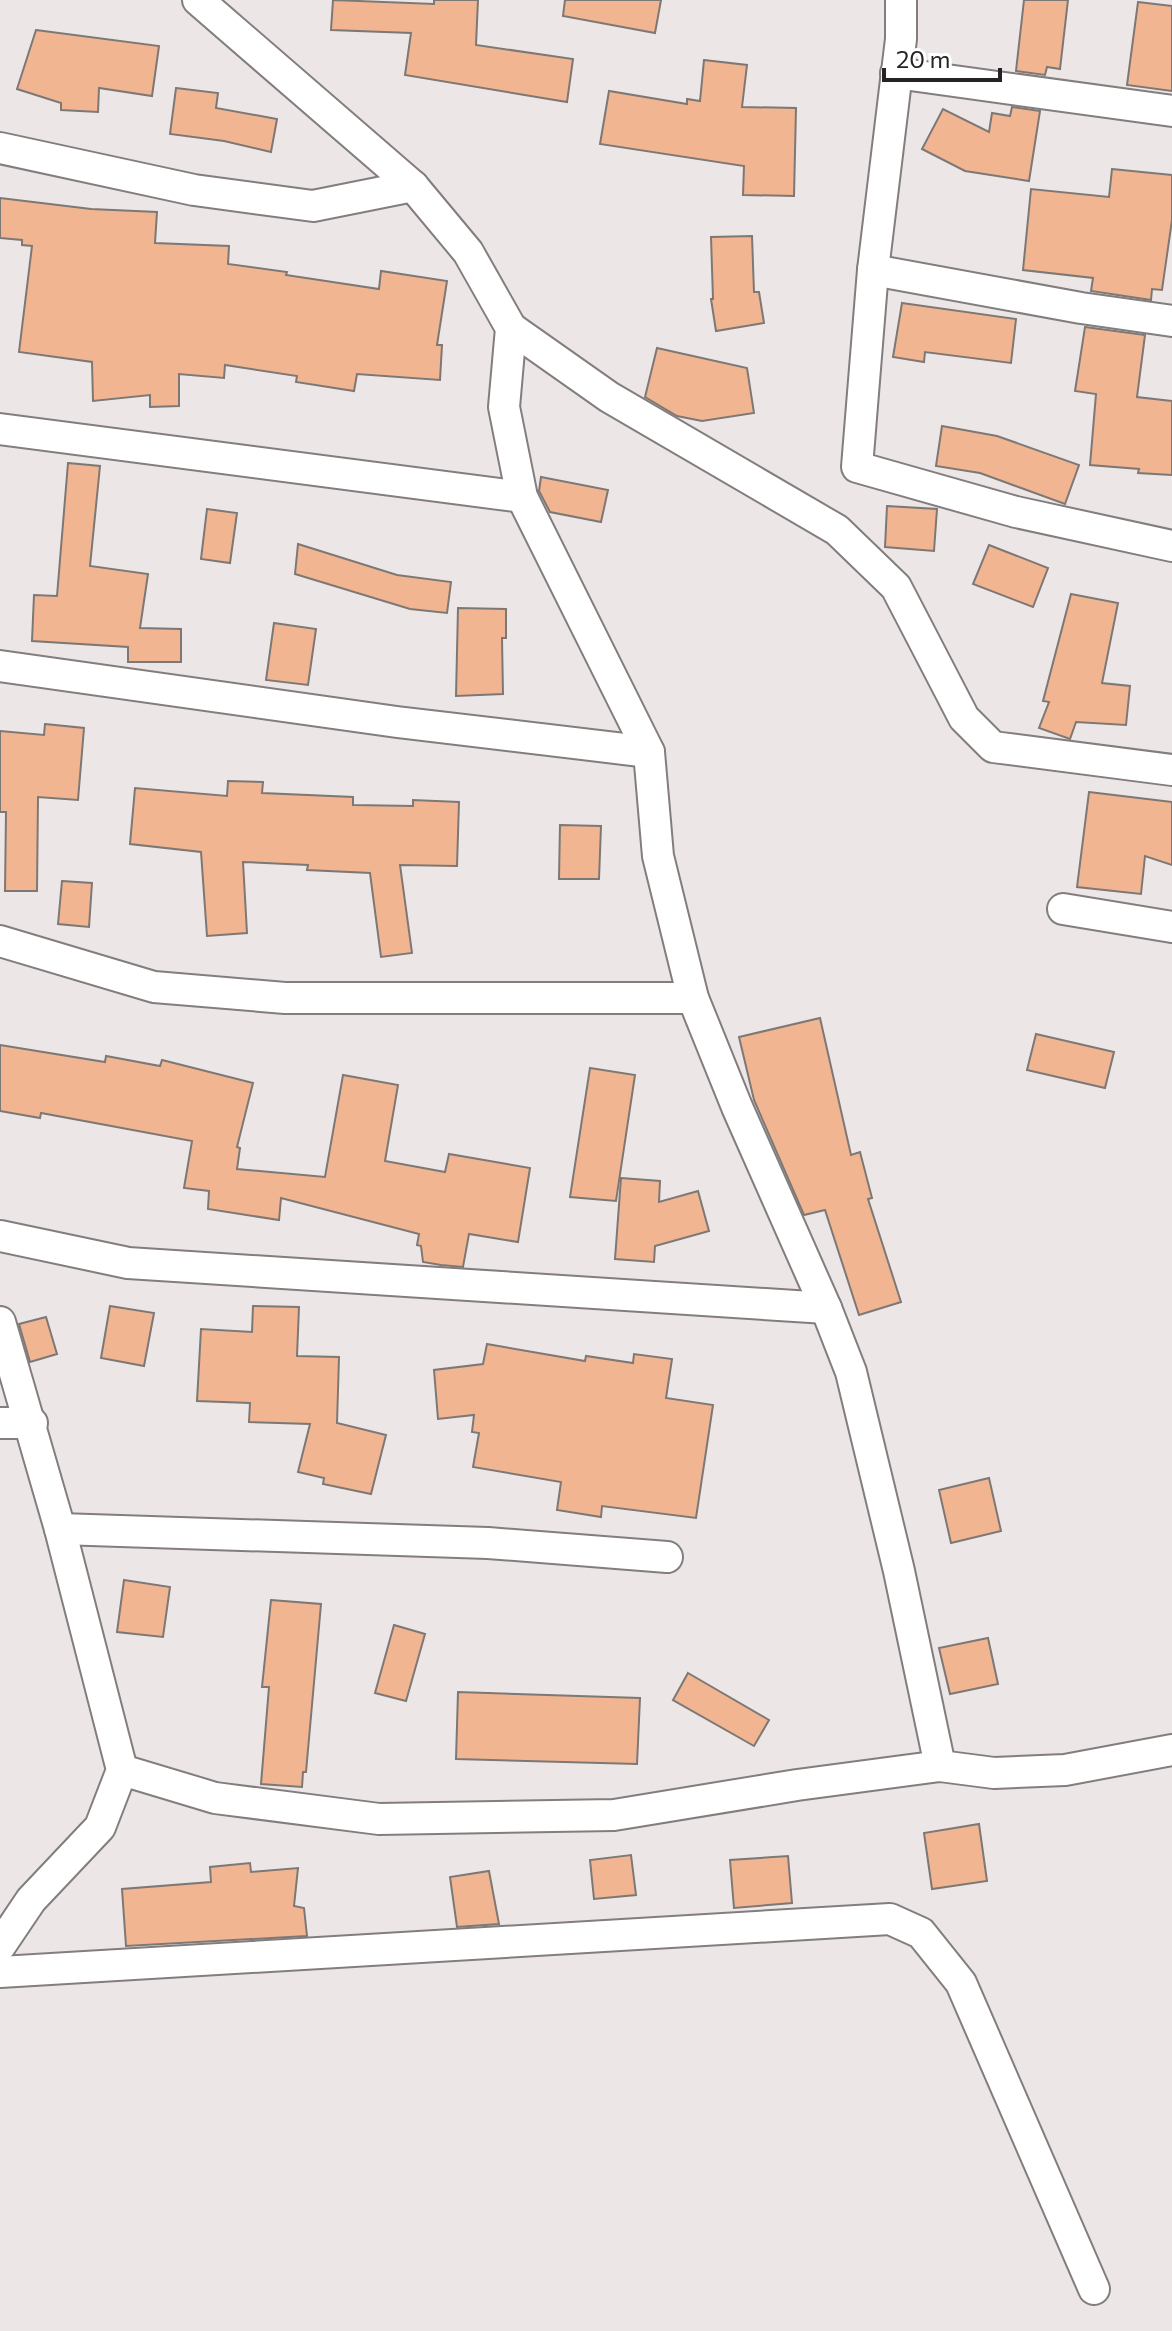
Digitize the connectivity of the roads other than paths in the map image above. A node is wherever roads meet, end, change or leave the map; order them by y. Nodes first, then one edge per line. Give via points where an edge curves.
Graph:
1 (198, 0) edge
2 (895, 1) edge
3 (896, 73) junction
4 (1172, 111) edge
5 (0, 148) edge
6 (413, 186) junction
7 (873, 270) junction
8 (1172, 321) edge
9 (511, 328) junction
10 (0, 429) edge
11 (522, 497) junction
12 (1172, 546) edge
13 (0, 666) edge
14 (649, 752) junction
15 (1172, 770) edge
16 (1063, 909) dead end
17 (1172, 927) edge
18 (0, 941) edge
19 (693, 998) junction
20 (0, 1236) edge
21 (826, 1308) junction
22 (0, 1322) edge
23 (0, 1423) edge
24 (32, 1423) junction
25 (60, 1529) junction
26 (667, 1557) dead end
27 (1172, 1750) edge
28 (940, 1766) junction
29 (122, 1770) junction
30 (0, 1946) edge
31 (0, 1972) edge
32 (1094, 2289) dead end

1 - 6 street
2 - 3 street via 901,39
3 - 4 street
3 - 7 street
5 - 6 street via 194,190 313,206
6 - 9 street via 468,252
7 - 8 street
7 - 12 street via 857,467 1016,512
9 - 11 street via 504,407
9 - 15 street via 609,397 837,530 896,587 964,718 993,747
10 - 11 street
11 - 14 street
13 - 14 street
14 - 19 street via 658,856
16 - 17 street
18 - 19 street via 154,987 285,998
19 - 21 street
20 - 21 street via 128,1263
21 - 28 street via 851,1372
22 - 24 street
23 - 24 street
24 - 25 street
25 - 26 street via 488,1543
25 - 29 street
27 - 28 street via 1065,1770 994,1773
28 - 29 street via 614,1815 379,1819 215,1798
29 - 30 street via 100,1827 31,1900
31 - 32 street via 890,1919 921,1933 961,1983

